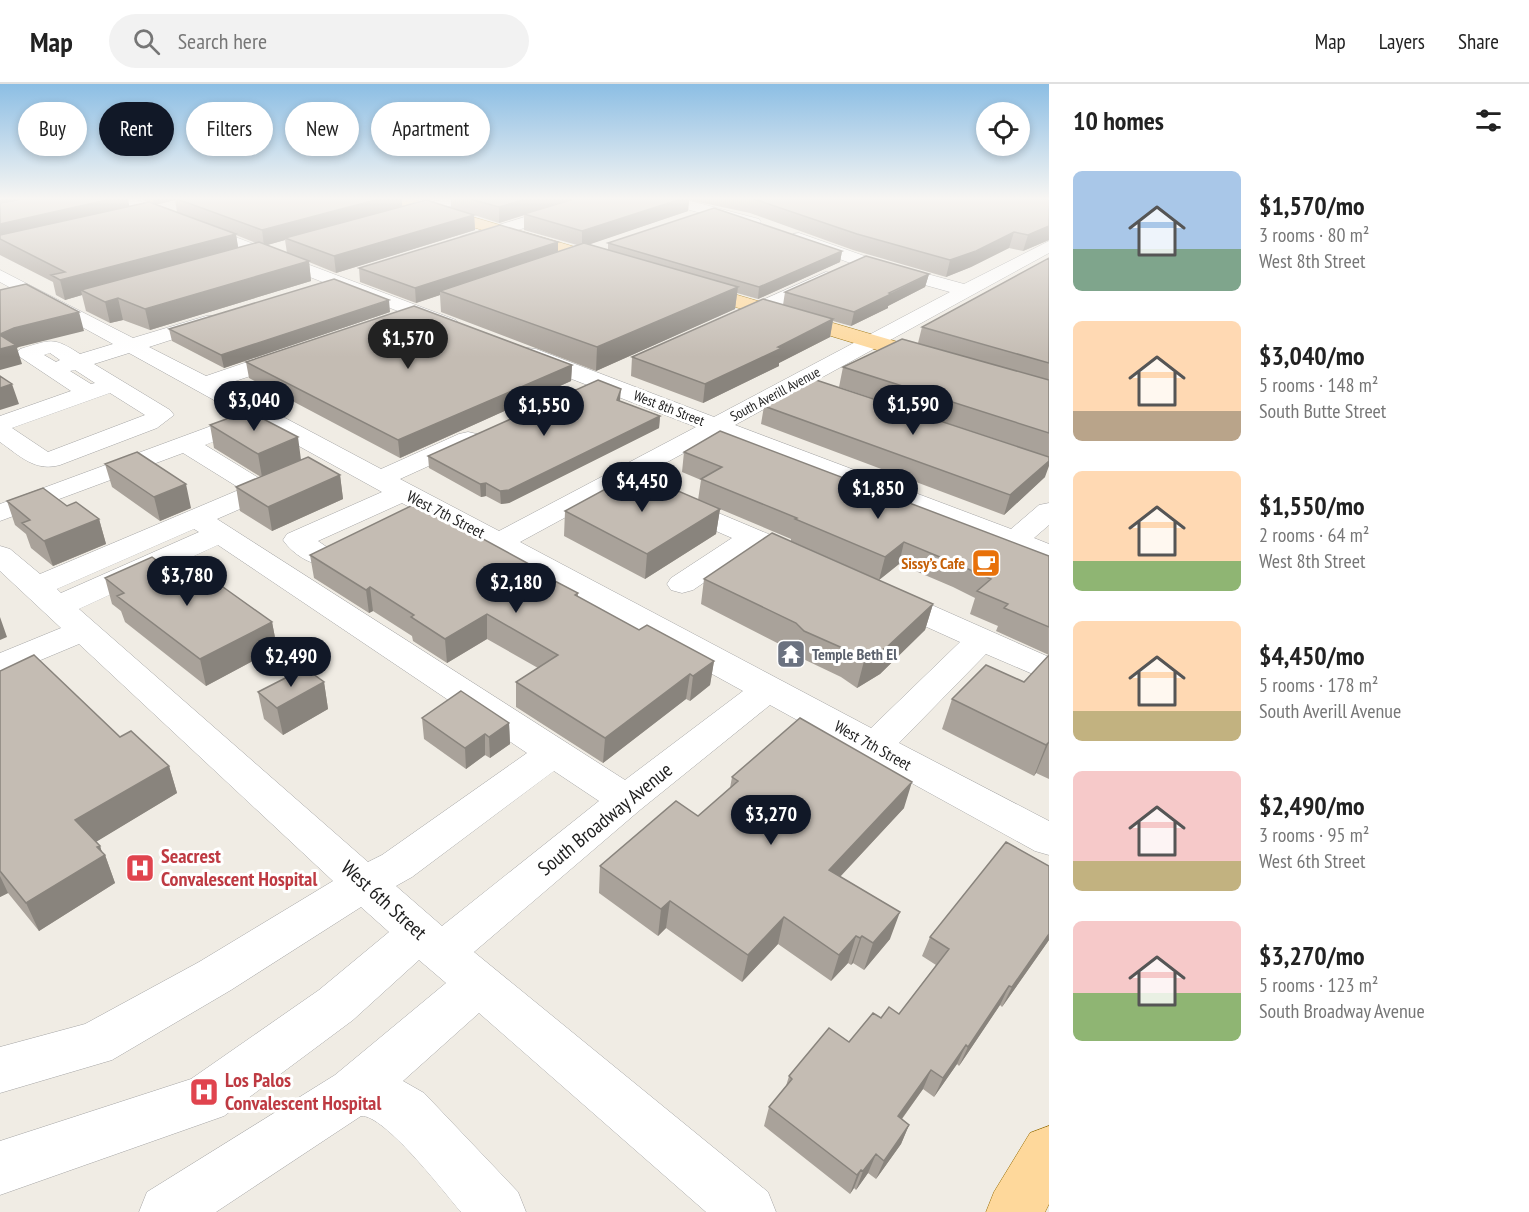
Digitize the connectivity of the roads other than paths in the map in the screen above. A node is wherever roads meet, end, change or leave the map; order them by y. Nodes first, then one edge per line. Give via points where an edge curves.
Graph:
1 (257, 252) edge
2 (271, 252) edge
3 (573, 252) edge
4 (594, 252) edge
5 (836, 252) edge
6 (1039, 252) edge
7 (263, 254) junction
8 (584, 255) junction
9 (241, 260) edge
10 (862, 261) junction
11 (551, 267) edge
12 (628, 268) edge
13 (358, 274) edge
14 (0, 275) edge
15 (336, 281) junction
16 (672, 281) edge
17 (304, 291) edge
18 (968, 291) junction
19 (37, 295) junction
20 (9, 302) edge
21 (440, 304) edge
22 (760, 308) junction
23 (418, 312) junction
24 (228, 315) edge
25 (386, 323) edge
26 (717, 327) edge
27 (471, 332) edge
28 (873, 341) junction
29 (130, 346) junction
30 (513, 348) edge
31 (310, 349) edge
32 (79, 361) junction
33 (950, 364) edge
34 (52, 370) junction
35 (620, 371) dead end
36 (598, 381) junction
37 (796, 382) junction
38 (112, 385) junction
39 (202, 386) junction
40 (89, 393) junction
41 (829, 393) edge
42 (567, 395) edge
43 (260, 416) junction
44 (0, 424) edge
45 (716, 425) junction
46 (0, 431) edge
47 (483, 432) edge
48 (186, 444) junction
49 (337, 457) junction
50 (142, 460) junction
51 (620, 478) junction
52 (379, 479) junction
53 (261, 490) junction
54 (404, 492) junction
55 (198, 506) junction
56 (1049, 511) edge
57 (0, 513) edge
58 (753, 537) junction
59 (1014, 541) junction
60 (500, 543) junction
61 (1049, 554) edge
62 (0, 555) edge
63 (324, 558) edge
64 (829, 571) edge
65 (682, 584) dead end
66 (862, 586) edge
67 (59, 608) junction
68 (982, 640) junction
69 (0, 666) edge
70 (1049, 670) edge
71 (769, 688) junction
72 (874, 746) junction
73 (554, 752) junction
74 (626, 800) junction
75 (1049, 840) edge
76 (365, 883) junction
77 (431, 943) junction
78 (480, 984) junction
79 (0, 1070) edge
80 (352, 1092) junction
81 (1049, 1152) edge
82 (0, 1168) edge
83 (742, 1210) edge
84 (167, 1212) edge
85 (498, 1212) edge
86 (1014, 1212) edge

1 - 7 street
2 - 7 street
3 - 8 main road
4 - 8 street
5 - 10 street
6 - 18 street, South Averill Avenue
7 - 9 street
7 - 15 street
8 - 11 street
8 - 12 main road
10 - 18 street
10 - 22 street
13 - 15 street
14 - 19 street, West 7th Street
15 - 17 street
15 - 23 street
16 - 22 main road
18 - 28 street, South Averill Avenue
19 - 20 street
19 - 29 street, West 7th Street via 73,306
21 - 23 street
22 - 26 street
22 - 28 main road
23 - 25 street
23 - 27 street
24 - 29 street
28 - 33 main road
28 - 37 street, South Averill Avenue
29 - 32 street
29 - 39 street, West 7th Street
30 - 36 street, West 8th Street
31 - 39 street
32 - 34 street
32 - 34 street via 53,345 27,353
32 - 38 street
34 - 40 street
35 - 36 street
36 - 42 street
36 - 45 street, West 8th Street
37 - 41 street
37 - 45 street, South Averill Avenue
38 - 40 street
38 - 46 street via 162,415 51,460 42,460
39 - 43 street, West 7th Street
40 - 44 street
43 - 48 street
43 - 49 street, West 7th Street
45 - 51 street, South Averill Avenue
45 - 59 street, West 8th Street
47 - 52 street
48 - 50 street
48 - 53 street
49 - 52 street, West 7th Street
49 - 53 street
50 - 55 street
50 - 57 street
51 - 58 street
51 - 60 street, South Averill Avenue
52 - 54 street, West 7th Street
53 - 55 street
54 - 60 street, West 7th Street
54 - 63 street via 297,540
55 - 67 street
55 - 73 street
56 - 59 street
58 - 64 street
58 - 65 street
59 - 61 street, West 8th Street
60 - 71 street, West 7th Street
62 - 67 street, West 6th Street
66 - 68 street
67 - 69 street
67 - 76 street, West 6th Street
68 - 70 street
68 - 72 street
71 - 72 street, West 7th Street
71 - 74 street, South Broadway Avenue
72 - 75 street, West 7th Street
73 - 74 street
73 - 76 street via 397,866
74 - 77 street, South Broadway Avenue
76 - 77 street, West 6th Street
76 - 79 street via 215,976 95,1044
77 - 78 street, West 6th Street
77 - 82 street, South Broadway Avenue via 336,1005 206,1099
78 - 80 street
78 - 83 street, West 6th Street
80 - 84 street
80 - 85 street via 373,1091 406,1111
81 - 86 main road

